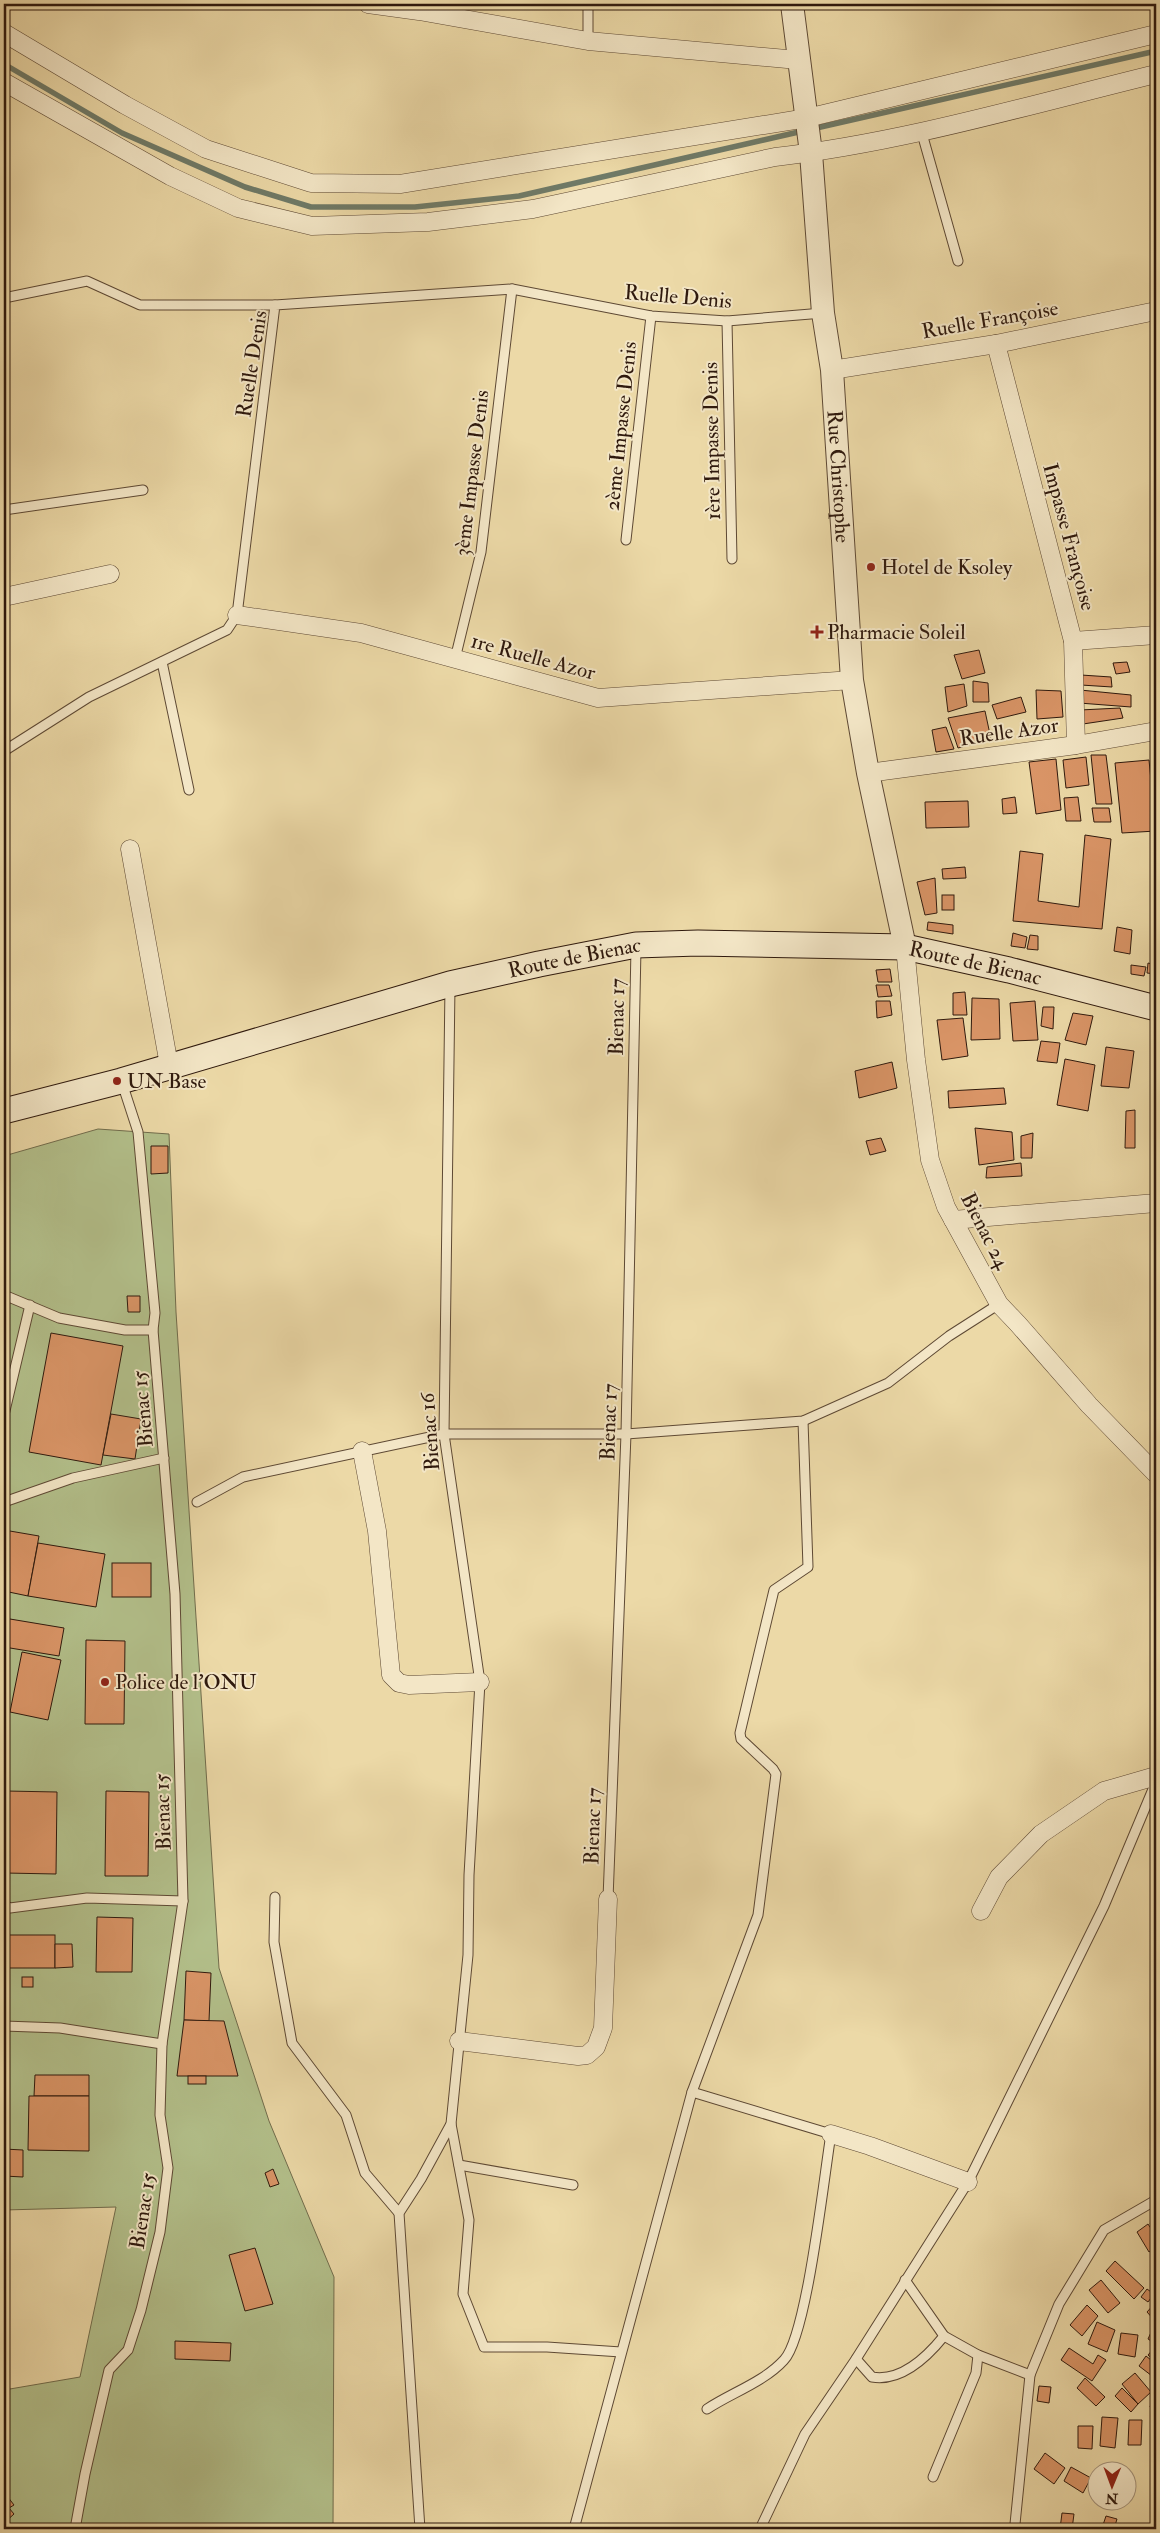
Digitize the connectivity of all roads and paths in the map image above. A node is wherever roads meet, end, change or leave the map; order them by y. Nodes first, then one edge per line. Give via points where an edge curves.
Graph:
1 (368, 4) edge
2 (588, 4) edge
3 (792, 4) edge
4 (419, 7) edge
5 (4, 33) edge
6 (1156, 34) edge
7 (588, 42) junction
8 (798, 60) junction
9 (1156, 74) edge
10 (4, 82) edge
11 (808, 118) junction
12 (921, 130) junction
13 (812, 153) junction
14 (958, 262) dead end
15 (512, 289) junction
16 (4, 298) edge
17 (275, 305) junction
18 (1156, 311) edge
19 (823, 313) junction
20 (651, 316) junction
21 (727, 321) junction
22 (996, 344) junction
23 (832, 370) junction
24 (143, 490) dead end
25 (4, 510) edge
26 (626, 540) dead end
27 (732, 559) dead end
28 (110, 574) dead end
29 (4, 597) edge
30 (236, 614) junction
31 (1156, 635) edge
32 (1073, 642) junction
33 (455, 659) junction
34 (162, 662) junction
35 (852, 680) junction
36 (1156, 731) edge
37 (1076, 745) junction
38 (4, 751) edge
39 (868, 774) junction
40 (189, 790) dead end
41 (130, 849) dead end
42 (636, 945) junction
43 (905, 947) junction
44 (450, 984) junction
45 (1156, 1008) edge
46 (169, 1065) junction
47 (121, 1081) junction
48 (4, 1111) edge
49 (1156, 1203) edge
50 (953, 1220) junction
51 (4, 1295) edge
52 (999, 1304) junction
53 (30, 1305) junction
54 (153, 1330) junction
55 (4, 1415) edge
56 (803, 1421) junction
57 (444, 1434) junction
58 (626, 1434) junction
59 (362, 1451) junction
60 (164, 1458) junction
61 (1156, 1474) edge
62 (4, 1502) edge
63 (197, 1502) dead end
64 (480, 1682) junction
65 (1156, 1776) edge
66 (1156, 1782) edge
67 (275, 1897) dead end
68 (608, 1899) joint
69 (183, 1901) junction
70 (4, 1905) edge
71 (981, 1911) dead end
72 (4, 2026) edge
73 (459, 2041) junction
74 (162, 2044) junction
75 (692, 2092) junction
76 (451, 2124) junction
77 (831, 2134) junction
78 (459, 2164) junction
79 (968, 2182) junction
80 (573, 2185) dead end
81 (1156, 2200) edge
82 (399, 2213) junction
83 (905, 2280) junction
84 (944, 2336) junction
85 (622, 2352) junction
86 (978, 2356) junction
87 (856, 2359) junction
88 (1030, 2374) junction
89 (707, 2409) dead end
90 (933, 2477) dead end
91 (75, 2529) edge
92 (420, 2529) edge
93 (574, 2529) edge
94 (760, 2529) edge
95 (1013, 2529) edge

1 - 4 street
2 - 7 lane
3 - 8 street, Rue Christophe
4 - 7 street
5 - 11 street via 206,149 311,183 400,184
6 - 11 street
7 - 8 street
8 - 11 street, Rue Christophe
9 - 12 street
10 - 13 street via 96,136 238,208 312,226 428,222 533,209 776,157
11 - 13 street, Rue Christophe
12 - 13 street
12 - 14 lane
13 - 19 street, Rue Christophe
15 - 17 lane, Ruelle Denis
15 - 20 lane, Ruelle Denis
15 - 33 lane, 3ème Impasse Denis via 481,552
16 - 17 lane via 87,281 140,305
17 - 30 lane, Ruelle Denis
18 - 22 street, Ruelle Françoise
19 - 21 lane, Ruelle Denis
19 - 23 street, Rue Christophe
20 - 21 lane, Ruelle Denis
20 - 26 lane, 2ème Impasse Denis
21 - 27 lane, 1ère Impasse Denis
22 - 23 street, Ruelle Françoise
22 - 32 street, Impasse Françoise
23 - 35 street, Rue Christophe
24 - 25 lane
28 - 29 street
30 - 33 street, 1re Ruelle Azor via 361,633
30 - 34 lane via 227,630
31 - 32 street
32 - 37 street, Impasse Françoise
33 - 35 street, 1re Ruelle Azor via 598,698
34 - 38 lane via 89,697
34 - 40 lane
35 - 39 street, Rue Christophe
36 - 37 street, Ruelle Azor
37 - 39 street, Ruelle Azor
39 - 43 street, Rue Christophe
41 - 46 street
42 - 43 main road, Route de Bienac
42 - 44 main road, Route de Bienac
42 - 58 lane, Bienac 17
43 - 45 main road, Route de Bienac
43 - 50 street, Bienac 24 via 930,1160
44 - 46 main road, Route de Bienac
44 - 57 lane, Bienac 16
46 - 47 main road, Route de Bienac
47 - 48 main road, Route de Bienac
47 - 54 lane, Bienac 15 via 138,1132 155,1313
49 - 50 street
50 - 52 street, Bienac 24
51 - 53 lane
52 - 56 lane via 949,1336 888,1383
52 - 61 street, Bienac 24
53 - 54 lane via 59,1318 91,1325
53 - 55 lane
54 - 60 lane, Bienac 15
56 - 58 lane
56 - 75 lane via 808,1568 774,1590 740,1733 741,1739 776,1774 758,1915
57 - 58 lane
57 - 59 lane
57 - 64 lane, Bienac 16
58 - 68 lane, Bienac 17
59 - 63 lane via 243,1477
59 - 64 street via 377,1531 391,1675 399,1683 409,1685
60 - 62 lane via 74,1478
60 - 69 lane, Bienac 15 via 175,1594
64 - 73 lane, Bienac 16 via 469,1875 468,1955
65 - 71 street via 1104,1791 1042,1834 999,1877
66 - 79 lane via 1104,1906
67 - 82 lane via 274,1942 292,2042 346,2115 365,2173
68 - 73 street via 604,2028 596,2047 587,2055 578,2056
69 - 70 lane via 87,1898 10,1908
69 - 74 lane, Bienac 15
72 - 74 lane via 60,2028
73 - 76 lane, Bienac 16
74 - 91 lane, Bienac 15 via 160,2115 168,2168 160,2232 128,2350 109,2370
75 - 77 lane
75 - 85 lane
76 - 78 lane
76 - 82 lane
77 - 79 street
77 - 89 lane via 803,2312 794,2343 784,2360
78 - 80 lane
78 - 85 lane via 469,2220 464,2294 484,2347
79 - 83 lane
81 - 88 lane via 1104,2230 1059,2304
82 - 92 lane
83 - 84 lane
83 - 87 lane
84 - 86 lane
84 - 87 lane via 912,2366 891,2378 872,2377
85 - 93 lane
86 - 88 lane
86 - 90 lane via 976,2373
87 - 94 lane via 805,2434
88 - 95 lane

